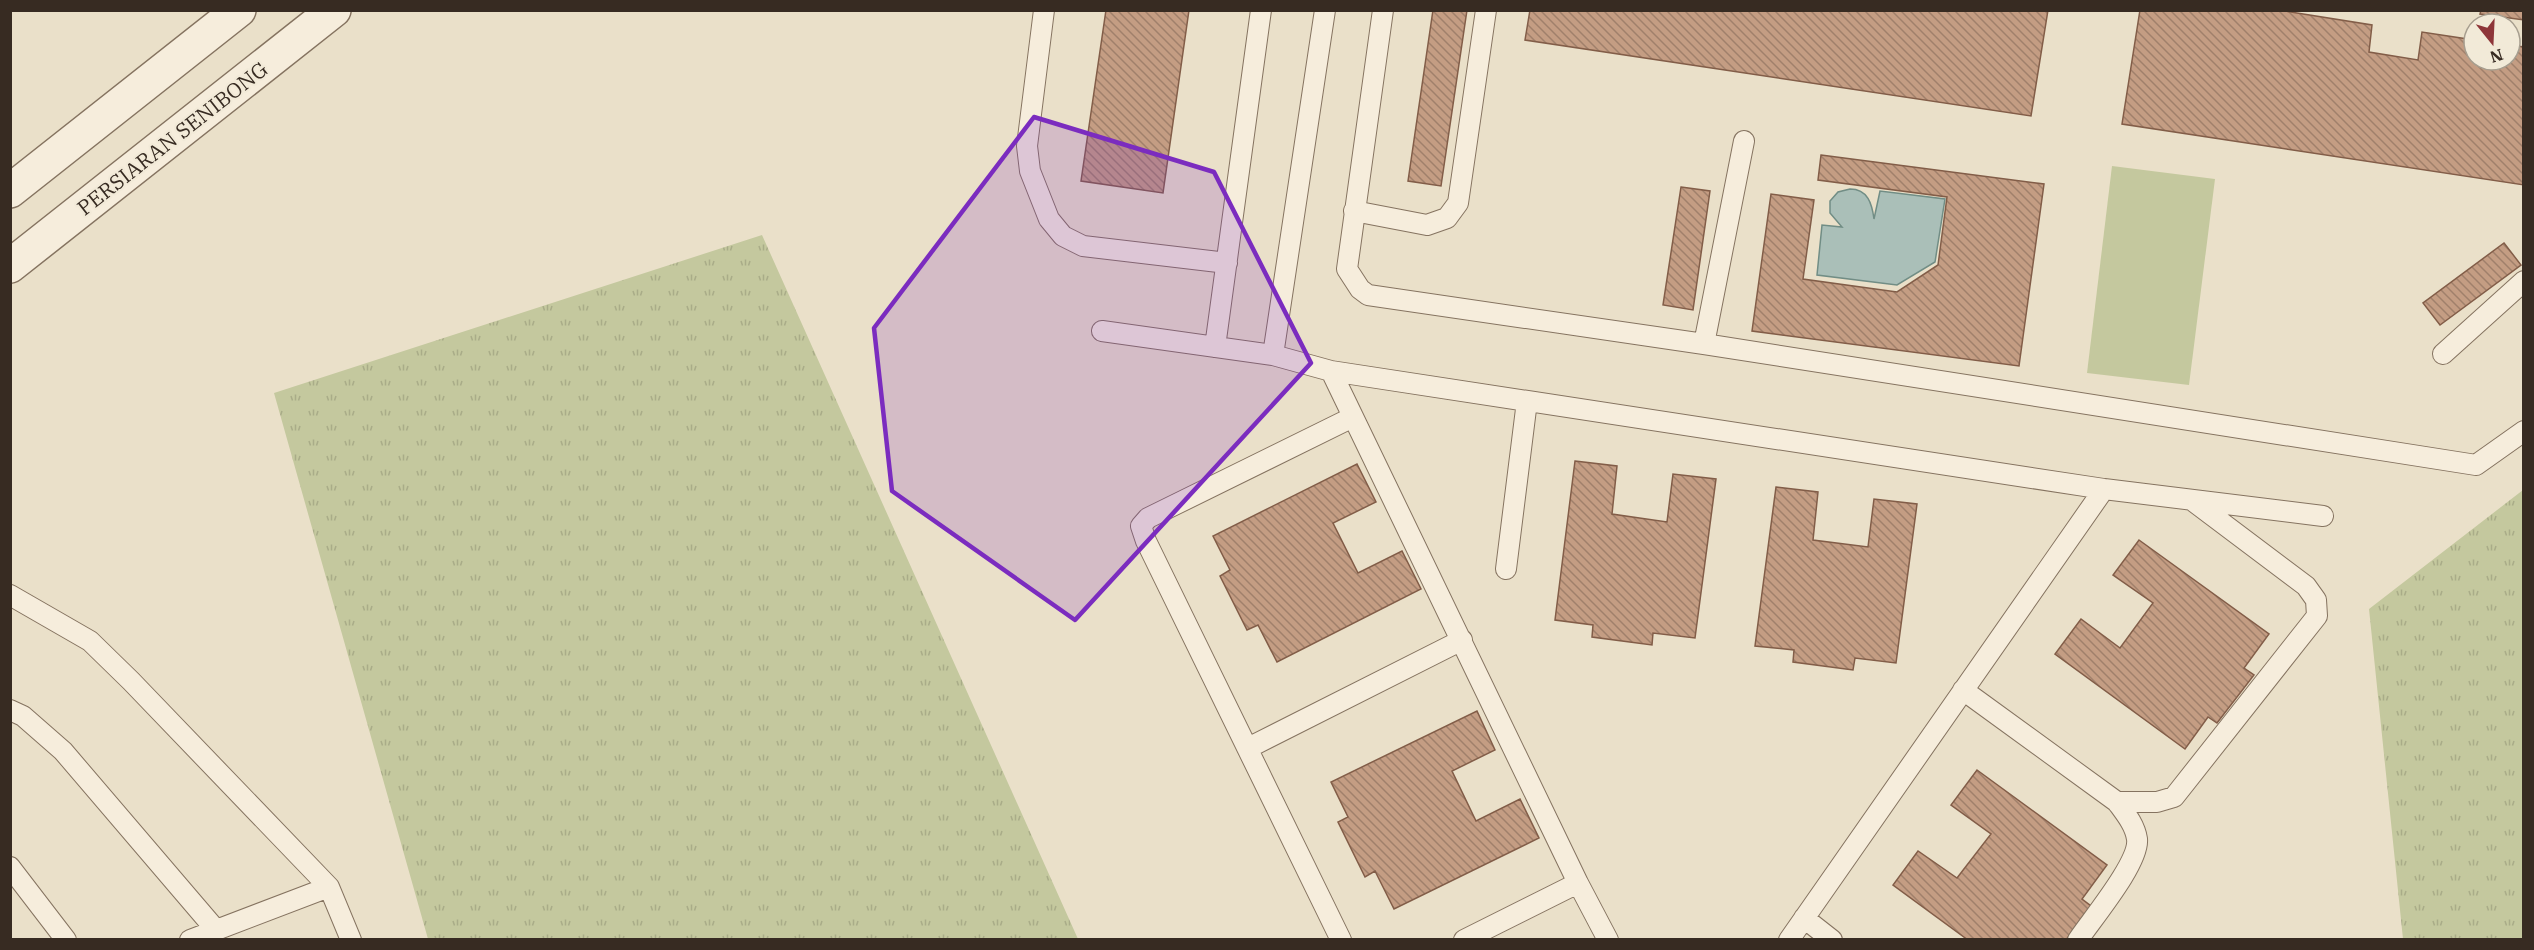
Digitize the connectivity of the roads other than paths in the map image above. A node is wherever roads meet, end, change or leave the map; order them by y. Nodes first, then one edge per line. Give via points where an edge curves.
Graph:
1 (239, 10) edge
2 (334, 10) edge
3 (1044, 10) edge
4 (1261, 10) edge
5 (1325, 10) edge
6 (1383, 10) edge
7 (1486, 10) edge
8 (1744, 141) dead end
9 (10, 191) edge
10 (1354, 211) junction
11 (1227, 263) junction
12 (10, 266) edge
13 (2523, 281) edge
14 (1102, 331) dead end
15 (1704, 344) junction
16 (1215, 347) junction
17 (1273, 354) junction
18 (2443, 354) dead end
19 (1331, 371) junction
20 (1527, 401) junction
21 (1353, 417) junction
22 (2523, 431) edge
23 (2104, 489) junction
24 (2191, 500) junction
25 (2323, 516) dead end
26 (1506, 569) dead end
27 (10, 595) edge
28 (1462, 640) junction
29 (1963, 690) junction
30 (10, 710) edge
31 (1248, 748) junction
32 (2117, 802) junction
33 (10, 867) edge
34 (1578, 883) junction
35 (329, 887) junction
36 (1804, 918) junction
37 (216, 930) junction
38 (66, 939) edge
39 (190, 939) edge
40 (351, 939) edge
41 (1341, 939) edge
42 (1464, 939) edge
43 (1608, 939) edge
44 (1789, 939) edge
45 (1832, 939) edge
46 (2078, 939) edge

1 - 9 street
2 - 12 street, PERSIARAN SENIBONG
3 - 11 lane via 1027,146 1030,171 1049,219 1063,236 1083,246
4 - 11 lane
5 - 17 lane
6 - 10 lane
7 - 10 lane via 1458,203 1447,219 1427,225
8 - 15 lane
10 - 15 lane via 1347,269 1359,289 1368,295
11 - 16 lane
13 - 18 lane
14 - 16 lane
15 - 22 lane via 2476,465
16 - 17 lane
17 - 19 lane
19 - 20 lane
19 - 21 lane
20 - 23 lane
20 - 26 lane
21 - 28 lane
21 - 31 lane via 1148,518 1141,526
23 - 24 lane
23 - 29 lane
24 - 25 lane
24 - 32 lane via 2306,586 2316,600 2317,616 2174,797 2157,802
27 - 35 lane via 90,641
28 - 31 lane
28 - 34 lane
29 - 32 lane
29 - 36 lane
30 - 37 lane via 23,716 63,751
31 - 41 lane
32 - 46 lane via 2134,827 2136,852
33 - 38 lane
34 - 42 lane
34 - 43 lane
35 - 37 lane
35 - 40 lane
36 - 44 lane
36 - 45 lane
37 - 39 lane

